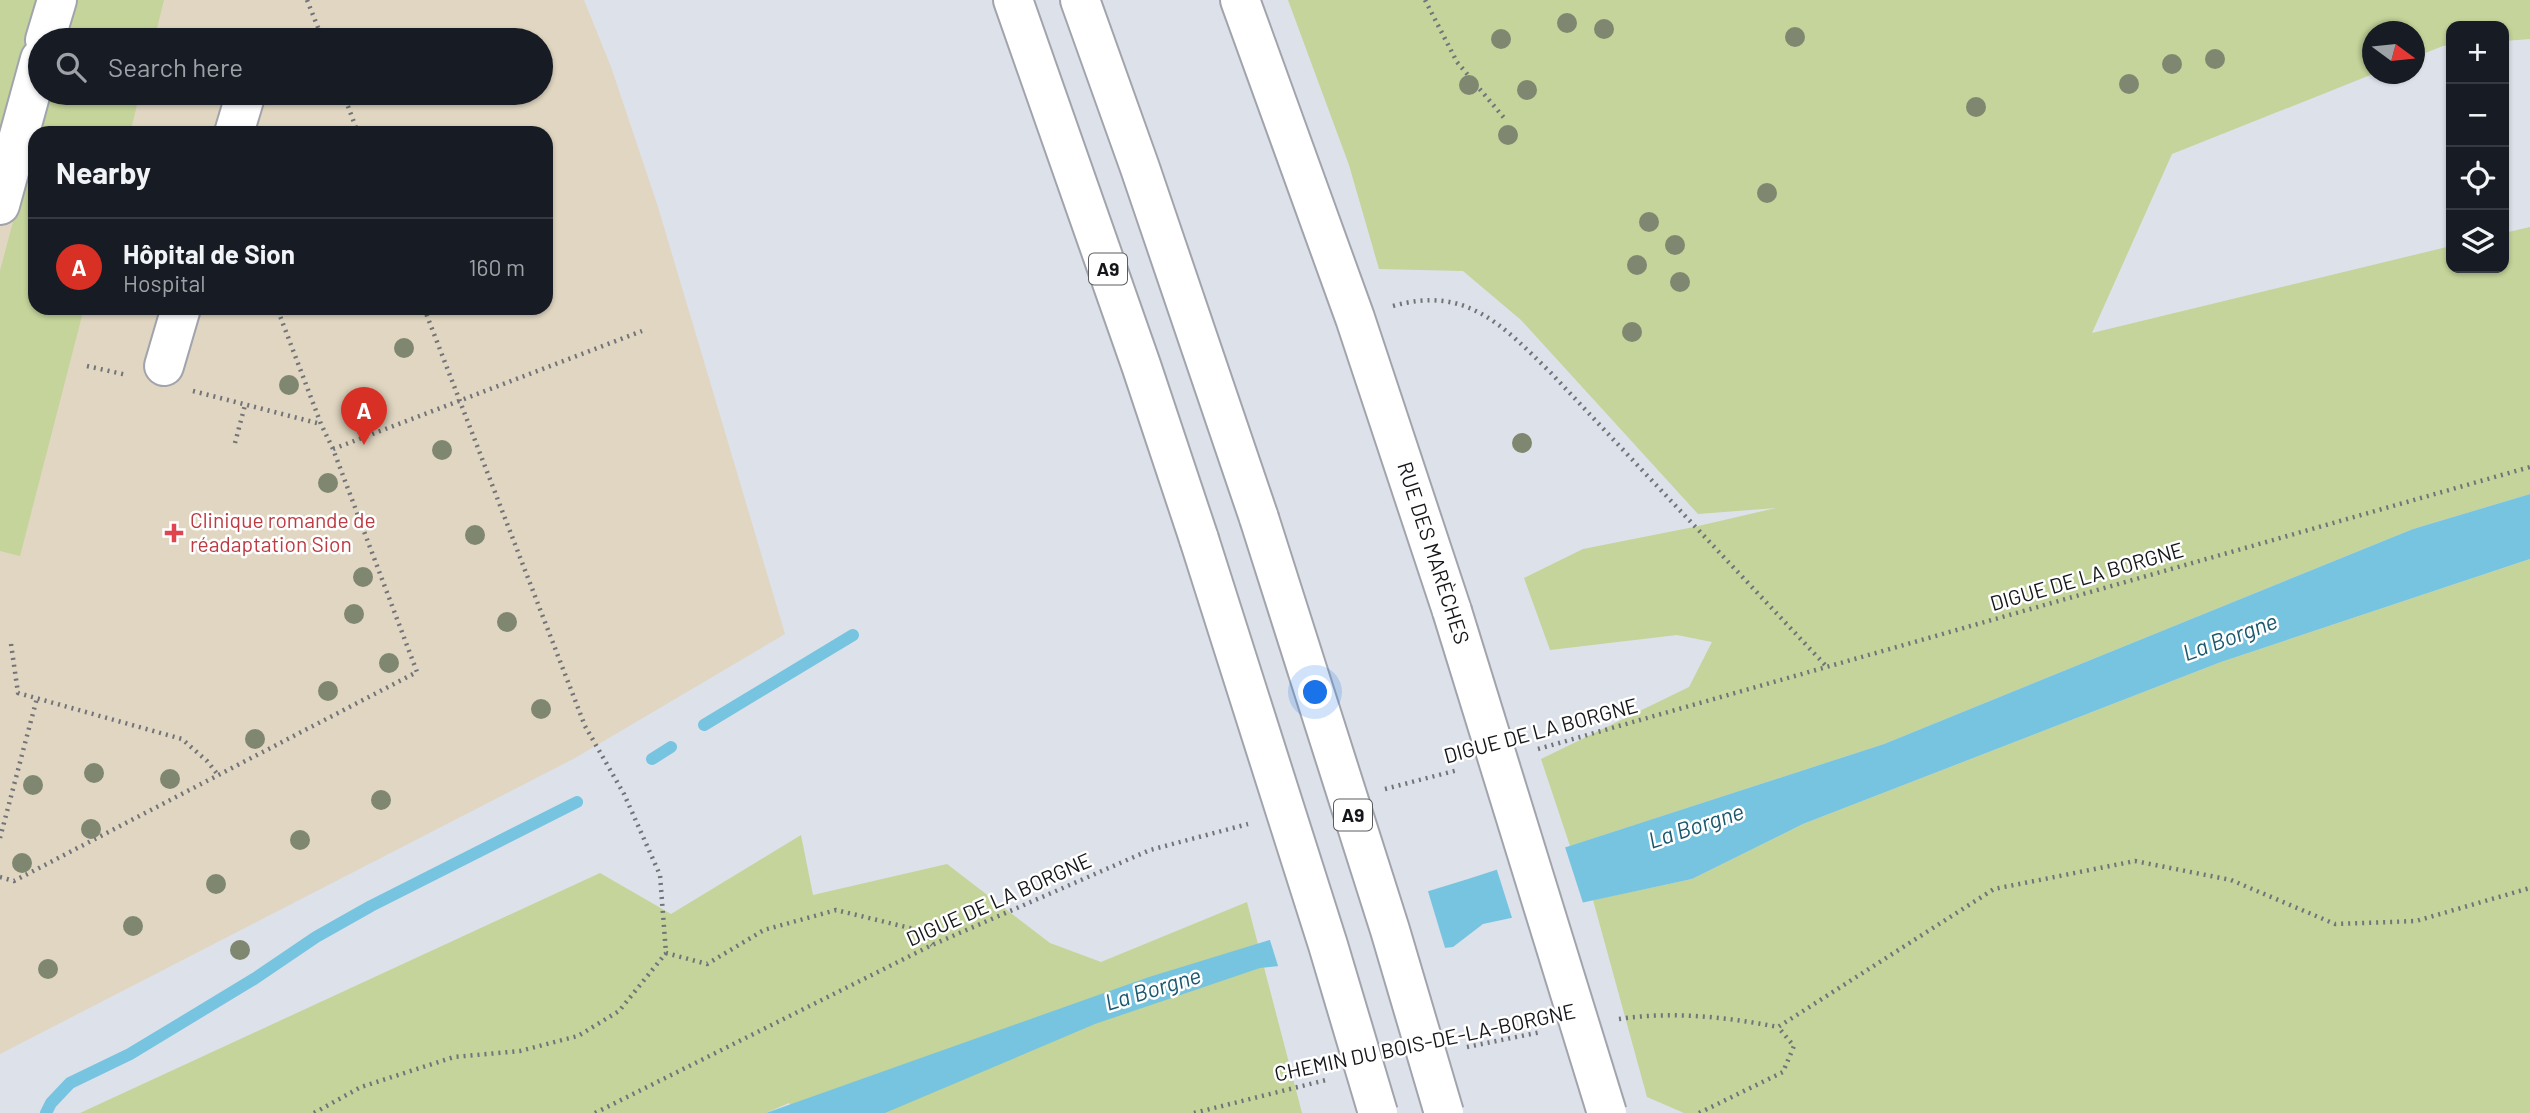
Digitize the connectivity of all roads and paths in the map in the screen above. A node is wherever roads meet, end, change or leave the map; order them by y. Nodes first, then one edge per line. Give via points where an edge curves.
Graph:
1 (57, 0) edge
2 (307, 0) edge
3 (1013, 0) edge
4 (1080, 0) edge
5 (1240, 0) edge
6 (1425, 0) edge
7 (49, 28) edge
8 (318, 28) edge
9 (28, 103) edge
10 (242, 105) edge
11 (348, 105) edge
12 (1505, 119) dead end
13 (236, 126) edge
14 (355, 126) edge
15 (0, 205) edge
16 (180, 315) edge
17 (280, 315) edge
18 (427, 315) edge
19 (1355, 318) junction
20 (642, 331) dead end
21 (173, 378) joint
22 (459, 401) junction
23 (245, 405) junction
24 (321, 424) junction
25 (235, 443) dead end
26 (333, 449) junction
27 (2530, 467) edge
28 (11, 644) dead end
29 (1827, 667) junction
30 (37, 698) junction
31 (1528, 752) dead end
32 (1460, 769) dead end
33 (219, 776) junction
34 (1379, 790) dead end
35 (1258, 822) dead end
36 (0, 838) edge
37 (0, 877) edge
38 (2530, 888) edge
39 (932, 946) junction
40 (666, 953) junction
41 (1611, 1020) dead end
42 (1778, 1027) junction
43 (1542, 1031) dead end
44 (1463, 1048) dead end
45 (1332, 1079) dead end
46 (314, 1113) edge
47 (595, 1113) edge
48 (1194, 1113) edge
49 (1378, 1113) edge
50 (1444, 1113) edge
51 (1607, 1113) edge
52 (1699, 1113) edge

1 - 7 main road
2 - 8 path
3 - 49 main road, A9, bridge via 1199,539
4 - 50 main road, A9, bridge via 1259,518
5 - 19 main road, RUE DES MARÈCHES
6 - 12 path via 1457,62
9 - 15 main road
10 - 13 main road
11 - 14 path
16 - 21 main road
17 - 24 path
18 - 22 path
19 - 29 path via 1403,303 1454,302 1506,328
19 - 51 main road, RUE DES MARÈCHES, bridge via 1452,611
20 - 22 path
21 - 23 path
22 - 26 path
22 - 40 path via 585,726 624,794 660,876
23 - 24 path
23 - 25 path
24 - 26 path
26 - 33 path via 416,672
27 - 29 path, DIGUE DE LA BORGNE
28 - 30 path via 18,693
29 - 31 path, DIGUE DE LA BORGNE
30 - 33 path via 182,740
30 - 36 path
32 - 34 path, DIGUE DE LA BORGNE
33 - 37 path via 15,881
35 - 39 path, DIGUE DE LA BORGNE via 1150,850
38 - 42 path via 2416,921 2335,924 2231,880 2135,861 1994,889
39 - 40 path via 914,929 836,910 764,930 707,964
39 - 47 path, DIGUE DE LA BORGNE
40 - 46 path via 619,1011 578,1036 520,1051 453,1058 361,1087
41 - 42 path via 1724,1017
42 - 52 path via 1794,1046 1783,1072
43 - 44 path, CHEMIN DU BOIS-DE-LA-BORGNE
45 - 48 path, CHEMIN DU BOIS-DE-LA-BORGNE

